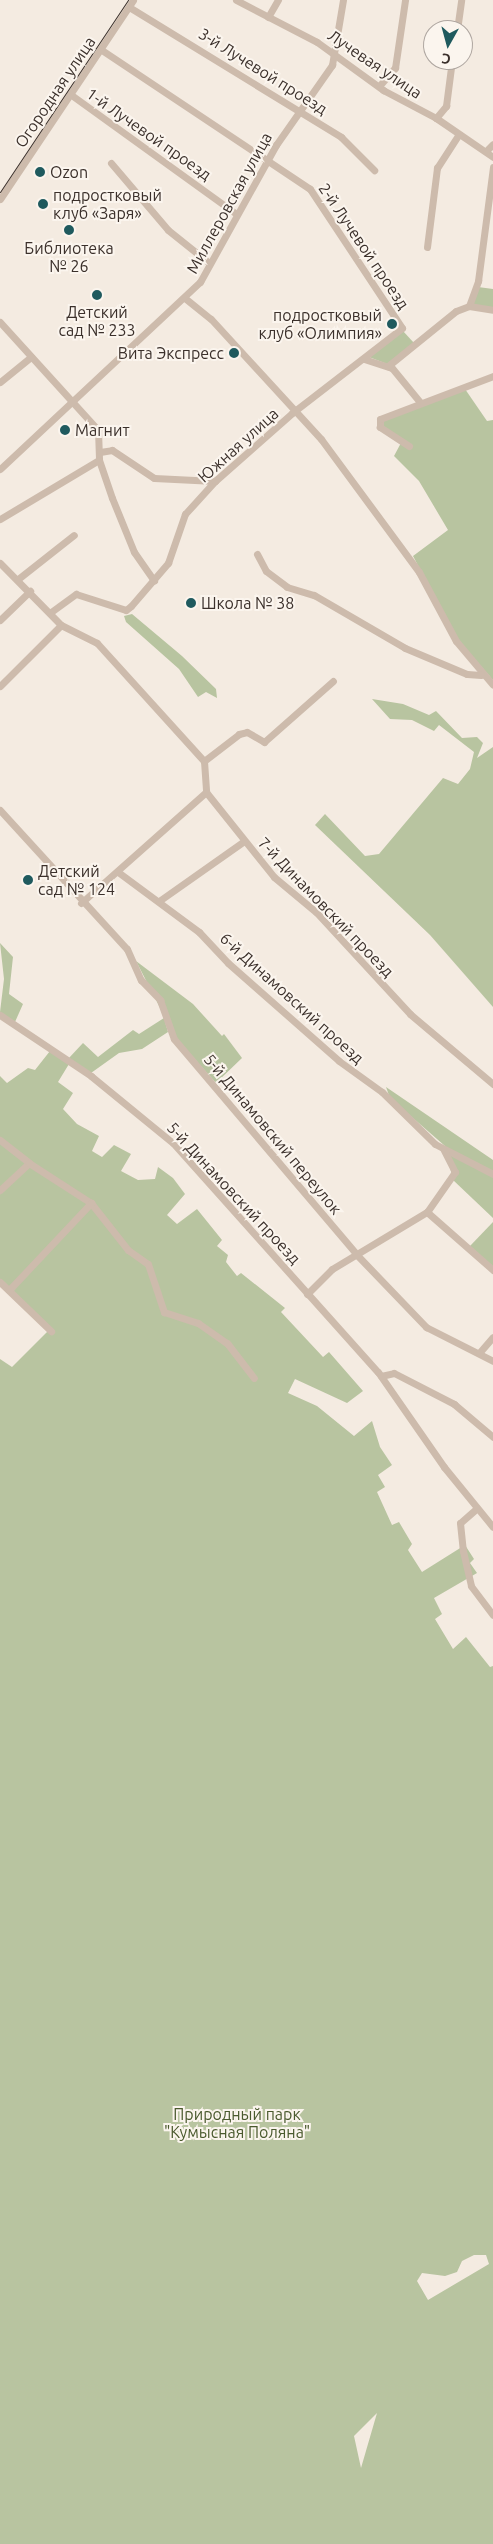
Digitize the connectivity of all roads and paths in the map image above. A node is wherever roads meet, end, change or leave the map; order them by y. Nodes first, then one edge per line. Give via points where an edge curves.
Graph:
1 (133, 0) edge
2 (236, 0) edge
3 (278, 0) edge
4 (343, 0) edge
5 (405, 0) edge
6 (461, 0) edge
7 (129, 7) junction
8 (268, 17) junction
9 (458, 20) edge
10 (100, 49) junction
11 (336, 57) junction
12 (451, 70) edge
13 (380, 85) junction
14 (70, 94) junction
15 (300, 110) junction
16 (436, 118) junction
17 (459, 134) junction
18 (491, 147) edge
19 (493, 157) edge
20 (268, 161) junction
21 (112, 163) dead end
22 (493, 167) edge
23 (374, 170) dead end
24 (0, 199) edge
25 (235, 213) junction
26 (426, 247) dead end
27 (208, 262) junction
28 (186, 299) junction
29 (469, 306) junction
30 (493, 310) edge
31 (0, 322) edge
32 (402, 328) joint
33 (31, 357) junction
34 (364, 359) junction
35 (388, 366) junction
36 (493, 376) edge
37 (0, 382) edge
38 (419, 401) junction
39 (72, 402) junction
40 (295, 411) junction
41 (409, 446) dead end
42 (100, 452) junction
43 (99, 460) junction
44 (0, 469) edge
45 (216, 481) junction
46 (0, 519) edge
47 (74, 535) dead end
48 (256, 554) dead end
49 (0, 563) edge
50 (18, 579) junction
51 (154, 581) junction
52 (30, 591) junction
53 (50, 612) junction
54 (0, 620) edge
55 (62, 625) junction
56 (481, 675) junction
57 (333, 681) dead end
58 (493, 685) edge
59 (0, 686) edge
60 (204, 761) junction
61 (206, 792) junction
62 (0, 810) edge
63 (244, 841) junction
64 (118, 872) junction
65 (159, 901) junction
66 (81, 903) junction
67 (0, 1015) edge
68 (493, 1084) edge
69 (0, 1140) edge
70 (444, 1149) junction
71 (28, 1163) junction
72 (493, 1174) edge
73 (0, 1190) edge
74 (91, 1204) junction
75 (426, 1212) junction
76 (357, 1255) junction
77 (493, 1270) edge
78 (0, 1282) edge
79 (9, 1290) junction
80 (307, 1294) junction
81 (51, 1331) dead end
82 (493, 1337) edge
83 (479, 1353) junction
84 (493, 1361) edge
85 (381, 1376) junction
86 (254, 1378) dead end
87 (493, 1437) edge
88 (476, 1508) junction
89 (493, 1527) edge
90 (493, 1615) edge

1 - 7 street, Огородная улица
2 - 8 street, Лучевая улица
3 - 8 street
4 - 11 street, Миллеровская улица
5 - 13 street via 395,68
6 - 9 street
7 - 10 street, Огородная улица
7 - 15 street, 3-й Лучевой проезд
8 - 11 street, Лучевая улица via 318,42
10 - 14 street, Огородная улица
10 - 20 street, 2-й Лучевой проезд
11 - 13 street, Лучевая улица
11 - 15 street, Миллеровская улица
12 - 16 street via 446,106
13 - 16 street, Лучевая улица
14 - 24 street, Огородная улица
14 - 25 street, 1-й Лучевой проезд
15 - 20 street, Миллеровская улица
15 - 23 street, 3-й Лучевой проезд via 357,149
16 - 17 street, Лучевая улица
17 - 18 street, Лучевая улица
17 - 26 street via 437,168
18 - 19 street, Лучевая улица
20 - 25 street, Миллеровская улица
20 - 32 street, 2-й Лучевой проезд via 310,189
21 - 27 street via 168,230
22 - 29 street via 478,281
25 - 27 street, Миллеровская улица via 222,248
27 - 28 street, Миллеровская улица via 200,282
28 - 39 street, Миллеровская улица
28 - 40 street via 210,318
29 - 30 street
29 - 35 street via 451,314
31 - 33 street
32 - 34 street, Южная улица
33 - 37 street
33 - 39 street
34 - 35 street
34 - 40 street, Южная улица
35 - 38 street
36 - 38 street
38 - 41 street via 378,422 386,432
39 - 42 street via 98,430
39 - 44 street, Миллеровская улица
40 - 45 street, Южная улица
40 - 56 street via 353,478 361,498 411,559 456,641
42 - 43 street
42 - 45 street via 112,450 154,478
43 - 46 street
43 - 51 street via 134,552
45 - 51 street, Южная улица via 182,518 171,556
47 - 50 street
48 - 56 street via 266,571 287,587 314,595 332,610 405,648 467,674
49 - 50 street
50 - 52 street
51 - 53 street, Южная улица via 126,610 76,594
52 - 53 street
52 - 54 street
53 - 55 street
55 - 59 street
55 - 60 street via 97,642
56 - 58 street
57 - 60 street via 264,742 247,732 240,734
60 - 61 street
61 - 63 street, 7-й Динамовский проезд
61 - 64 street
62 - 66 street
63 - 65 street
63 - 68 street, 7-й Динамовский проезд via 410,1014
64 - 65 street, 6-й Динамовский проезд
64 - 66 street
65 - 70 street, 6-й Динамовский проезд
66 - 76 street, 5-й Динамовский переулок via 131,955 141,980 160,1000 174,1039
67 - 80 street, 5-й Динамовский проезд via 91,1076 172,1143
69 - 71 street
70 - 72 street, 6-й Динамовский проезд
70 - 75 street, 6-й Динамовский проезд via 455,1172
71 - 73 street
71 - 74 street
74 - 79 street
74 - 86 street via 128,1250 148,1264 164,1312 198,1322 227,1343
75 - 76 street, 6-й Динамовский проезд
75 - 77 street
76 - 80 street, 6-й Динамовский проезд via 332,1269
76 - 83 street, 5-й Динамовский переулок via 426,1327
78 - 79 street
79 - 81 street
80 - 85 street, 5-й Динамовский проезд
82 - 83 street
83 - 84 street, 5-й Динамовский переулок
85 - 87 street via 394,1373 454,1404
85 - 88 street, 5-й Динамовский проезд
88 - 89 street, 5-й Динамовский проезд
88 - 90 street via 460,1523 463,1551 471,1586

